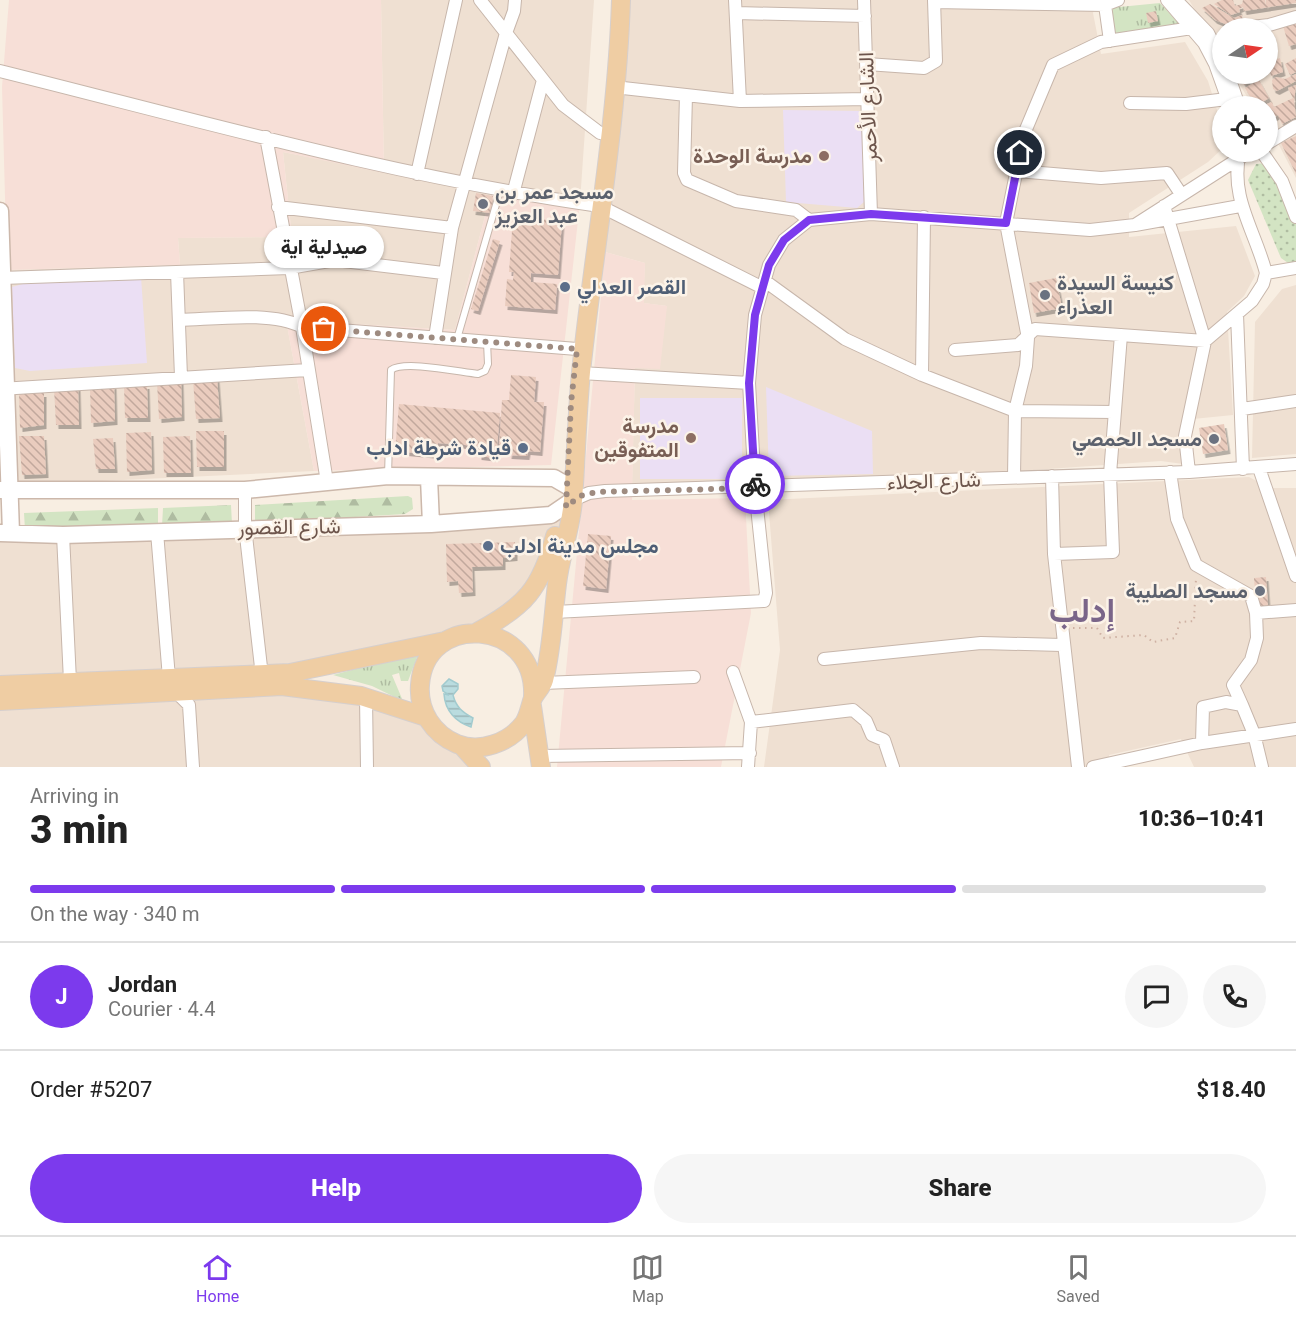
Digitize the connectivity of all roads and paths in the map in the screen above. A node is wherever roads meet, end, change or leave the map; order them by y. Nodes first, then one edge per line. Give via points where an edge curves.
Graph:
1 (456, 0) edge
2 (480, 0) edge
3 (515, 0) edge
4 (612, 0) edge
5 (621, 0) edge
6 (735, 0) edge
7 (864, 0) edge
8 (1118, 0) edge
9 (1167, 0) edge
10 (1176, 0) edge
11 (934, 1) edge
12 (1105, 5) junction
13 (736, 14) junction
14 (865, 16) junction
15 (1296, 17) edge
16 (1278, 22) edge
17 (1192, 28) junction
18 (1212, 32) edge
19 (506, 33) junction
20 (1208, 33) junction
21 (1110, 41) junction
22 (1212, 41) edge
23 (867, 64) junction
24 (0, 71) edge
25 (543, 80) junction
26 (614, 87) junction
27 (686, 95) junction
28 (1226, 96) edge
29 (868, 99) junction
30 (740, 101) junction
31 (1130, 103) dead end
32 (1212, 103) edge
33 (1296, 126) edge
34 (600, 133) junction
35 (266, 137) junction
36 (1278, 137) edge
37 (1229, 162) edge
38 (1239, 162) edge
39 (1269, 162) edge
40 (1017, 171) junction
41 (417, 174) junction
42 (466, 184) junction
43 (507, 192) junction
44 (1181, 194) junction
45 (598, 206) junction
46 (1164, 206) junction
47 (1240, 206) junction
48 (278, 207) junction
49 (0, 211) edge
50 (871, 214) junction
51 (924, 217) junction
52 (1296, 217) edge
53 (809, 220) junction
54 (1168, 220) junction
55 (1006, 223) junction
56 (1135, 225) junction
57 (452, 228) junction
58 (289, 268) junction
59 (1296, 268) edge
60 (177, 272) junction
61 (444, 273) junction
62 (1266, 273) junction
63 (764, 285) junction
64 (2, 287) edge
65 (1237, 314) junction
66 (180, 320) junction
67 (302, 327) junction
68 (1121, 335) junction
69 (435, 338) junction
70 (1028, 338) junction
71 (457, 339) junction
72 (1205, 341) junction
73 (487, 342) junction
74 (577, 349) junction
75 (955, 350) dead end
76 (308, 370) junction
77 (581, 373) junction
78 (922, 375) junction
79 (181, 377) junction
80 (749, 383) junction
81 (4, 389) edge
82 (1296, 401) edge
83 (1242, 409) junction
84 (1015, 411) junction
85 (1115, 412) junction
86 (1296, 464) edge
87 (1259, 468) junction
88 (1243, 469) junction
89 (1170, 472) junction
90 (1189, 472) junction
91 (1110, 474) junction
92 (388, 476) junction
93 (1052, 476) junction
94 (1014, 477) junction
95 (429, 478) junction
96 (327, 482) junction
97 (755, 488) junction
98 (5, 490) edge
99 (245, 490) junction
100 (569, 496) junction
101 (431, 524) junction
102 (245, 527) junction
103 (157, 532) junction
104 (5, 533) edge
105 (63, 535) junction
106 (1054, 554) junction
107 (1196, 564) junction
108 (1295, 570) edge
109 (1296, 610) edge
110 (555, 612) junction
111 (1256, 613) junction
112 (1061, 628) junction
113 (477, 632) junction
114 (446, 641) junction
115 (1062, 645) junction
116 (824, 659) dead end
117 (733, 672) dead end
118 (262, 676) junction
119 (694, 677) dead end
120 (70, 681) junction
121 (0, 685) edge
122 (173, 685) junction
123 (536, 695) junction
124 (366, 698) junction
125 (0, 701) edge
126 (1242, 705) junction
127 (426, 717) junction
128 (751, 722) junction
129 (1296, 729) edge
130 (1254, 734) junction
131 (1202, 743) junction
132 (462, 746) junction
133 (750, 753) junction
134 (540, 761) edge
135 (193, 767) edge
136 (367, 767) edge
137 (481, 767) edge
138 (748, 767) edge
139 (892, 767) edge
140 (1078, 767) edge
141 (1093, 767) edge
142 (1262, 767) edge

1 - 41 street
2 - 19 street
3 - 19 street
4 - 34 main road
5 - 26 main road
6 - 13 street
7 - 14 street, الشارع الأحمر
8 - 12 street
9 - 17 street
10 - 20 street
11 - 12 street
11 - 23 street via 936,61 932,66
12 - 21 street
13 - 14 street
13 - 30 street
14 - 23 street, الشارع الأحمر
15 - 16 street
17 - 21 street
17 - 28 street via 1215,64
18 - 20 street
19 - 25 street
19 - 42 street
20 - 22 street
21 - 40 street via 1053,65 1024,134
23 - 29 street, الشارع الأحمر
24 - 35 street
25 - 34 street via 562,105
25 - 43 street
26 - 27 street
26 - 45 main road
27 - 30 street
27 - 53 street via 687,180 736,201 796,210
29 - 30 street
29 - 50 street, الشارع الأحمر
31 - 32 street
33 - 36 street
34 - 45 main road
35 - 41 street
35 - 48 street
37 - 44 street
38 - 47 street via 1236,169
39 - 52 street via 1282,181
40 - 44 street via 1101,178 1167,172
40 - 55 street
41 - 42 street
42 - 43 street
42 - 57 street
43 - 45 street
43 - 71 lane
44 - 46 street
45 - 63 street
45 - 74 main road
45 - 77 main road
46 - 54 street
46 - 56 street
47 - 54 street
47 - 62 street
48 - 57 street
48 - 58 street
49 - 64 street
50 - 51 street
50 - 53 street
51 - 55 street
51 - 78 street
53 - 63 street via 784,240 769,265
54 - 56 street
54 - 72 street
55 - 56 street via 1090,230
55 - 70 street
57 - 61 street
58 - 60 street
58 - 61 street via 335,260
58 - 67 street
59 - 62 street
60 - 64 street
60 - 66 street
61 - 69 street
62 - 65 street via 1252,301
63 - 78 street via 845,339
63 - 80 street via 755,315
64 - 81 street
65 - 72 street
65 - 83 street
66 - 67 street via 272,318 290,320
66 - 79 street
67 - 69 street
67 - 76 street
68 - 70 street via 1035,329
68 - 72 street
68 - 85 street
69 - 71 street
70 - 75 street via 1018,345
70 - 84 street
71 - 73 street
72 - 90 street via 1185,436
73 - 74 street
73 - 92 lane via 485,372 408,366 391,370
74 - 100 main road
76 - 79 street
76 - 96 street
77 - 80 street
77 - 100 main road
78 - 84 street
79 - 81 street
80 - 97 street
81 - 98 street
82 - 83 street
83 - 88 street
84 - 85 street
84 - 94 street
85 - 91 street
86 - 87 street, شارع الجلاء
87 - 88 street, شارع الجلاء
87 - 108 street
88 - 90 street, شارع الجلاء
89 - 90 street, شارع الجلاء
89 - 91 street, شارع الجلاء
89 - 107 street via 1177,519
91 - 93 street, شارع الجلاء
91 - 106 street via 1113,552
92 - 95 street, شارع القصور
92 - 96 street, شارع القصور
93 - 94 street, شارع الجلاء
93 - 106 street
94 - 97 street, شارع الجلاء
95 - 100 street, شارع القصور via 554,478
95 - 101 street
96 - 99 street, شارع القصور
97 - 100 street, شارع الجلاء via 605,491
97 - 110 street via 764,601
98 - 99 street, شارع القصور
98 - 104 street
99 - 102 street
100 - 101 street, شارع القصور via 551,515
100 - 110 main road
100 - 113 main road via 550,556 531,593 509,616
101 - 102 street, شارع القصور
102 - 103 street, شارع القصور
102 - 118 street
103 - 105 street, شارع القصور
103 - 122 street
104 - 105 street, شارع القصور
105 - 120 street
106 - 112 street
107 - 111 street via 1251,596
107 - 112 path via 1194,621 1180,622 1175,638 1153,642 1144,635 1103,638 1097,628
109 - 111 street
110 - 123 main road
111 - 126 street via 1257,638 1251,660 1233,685
112 - 115 street
113 - 114 main road
113 - 123 main road via 508,642 522,654
114 - 118 main road
114 - 127 main road via 433,652 422,675 420,701
115 - 116 street via 981,643
115 - 140 street
117 - 128 street
118 - 122 main road
119 - 123 street
120 - 121 main road
120 - 122 main road
122 - 124 main road via 282,686
122 - 125 main road
122 - 135 street via 189,705
123 - 132 main road via 524,722 512,735 497,744
123 - 134 main road
124 - 127 main road
124 - 136 street
126 - 130 street
126 - 131 street via 1226,702 1203,707
127 - 132 main road via 441,735
128 - 133 street
128 - 139 street via 853,710 866,721 872,735 884,740
129 - 130 street
130 - 131 street
130 - 142 street
131 - 141 street
132 - 137 main road
133 - 134 street
133 - 138 street

